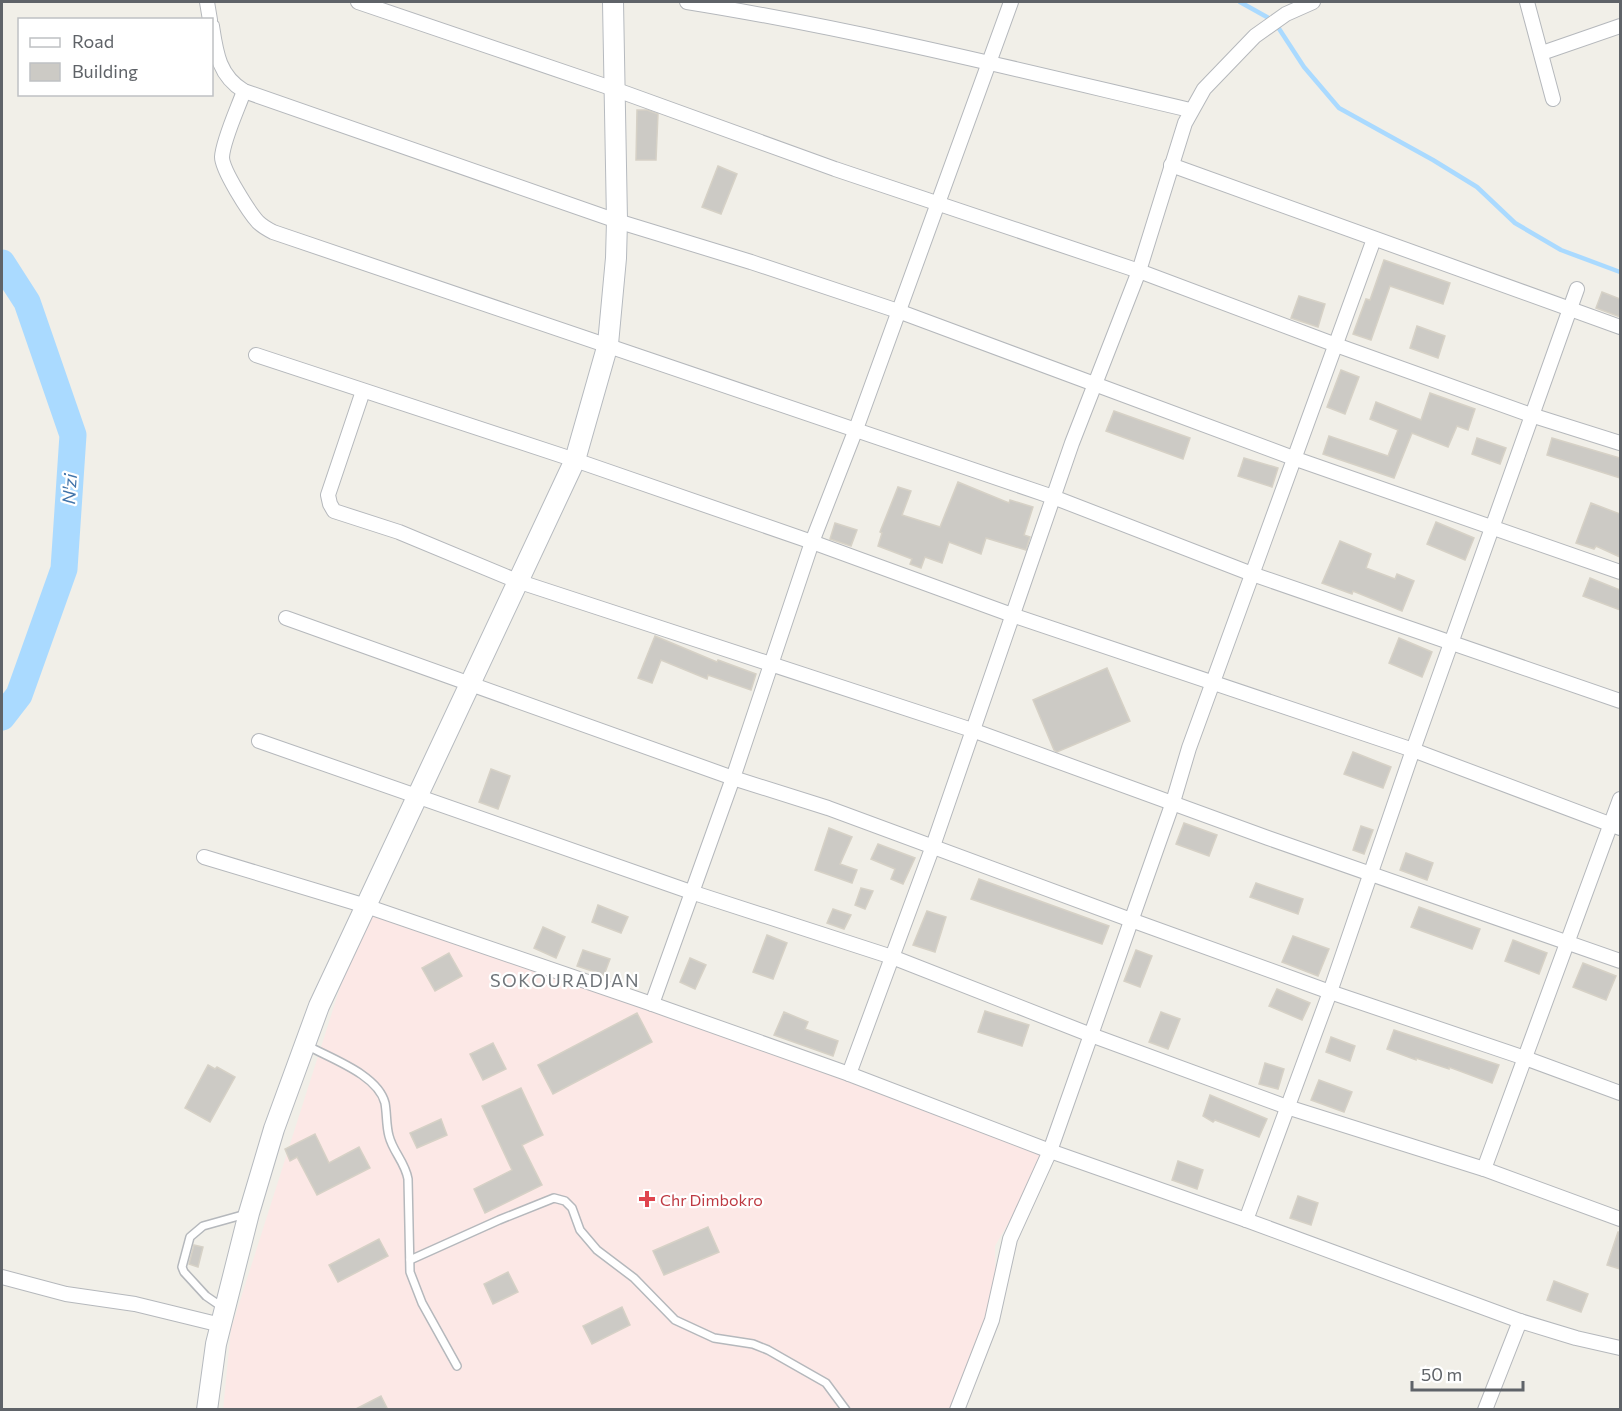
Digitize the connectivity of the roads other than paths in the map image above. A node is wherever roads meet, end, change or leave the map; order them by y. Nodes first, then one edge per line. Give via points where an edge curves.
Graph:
1 (207, 2) edge
2 (358, 2) edge
3 (613, 2) edge
4 (687, 2) edge
5 (1011, 2) edge
6 (1313, 2) edge
7 (1527, 2) edge
8 (749, 6) edge
9 (210, 18) edge
10 (1620, 26) edge
11 (213, 33) edge
12 (1542, 53) junction
13 (988, 63) junction
14 (614, 89) junction
15 (243, 91) junction
16 (1553, 99) dead end
17 (1190, 110) junction
18 (1171, 165) junction
19 (939, 204) junction
20 (617, 221) junction
21 (1374, 239) junction
22 (1139, 271) junction
23 (1577, 289) dead end
24 (1570, 309) junction
25 (898, 311) junction
26 (1620, 327) edge
27 (608, 344) junction
28 (1336, 345) junction
29 (256, 355) dead end
30 (1095, 383) junction
31 (363, 391) junction
32 (1531, 415) junction
33 (856, 429) junction
34 (1620, 443) edge
35 (1296, 459) junction
36 (575, 460) junction
37 (1053, 497) junction
38 (1492, 527) junction
39 (812, 542) junction
40 (1620, 573) edge
41 (1252, 574) junction
42 (517, 581) junction
43 (1012, 615) junction
44 (286, 618) dead end
45 (1451, 643) junction
46 (772, 663) junction
47 (1214, 683) junction
48 (468, 684) junction
49 (1620, 701) edge
50 (972, 730) junction
51 (259, 741) dead end
52 (1413, 750) junction
53 (733, 778) junction
54 (416, 797) junction
55 (1620, 799) edge
56 (1173, 802) junction
57 (1616, 827) edge
58 (933, 846) junction
59 (204, 857) dead end
60 (1370, 873) junction
61 (691, 892) junction
62 (366, 906) junction
63 (1131, 920) junction
64 (1568, 942) junction
65 (892, 957) junction
66 (1620, 961) edge
67 (1330, 992) junction
68 (652, 1004) junction
69 (1091, 1035) junction
70 (305, 1044) junction
71 (1525, 1058) junction
72 (849, 1074) junction
73 (1620, 1093) edge
74 (1287, 1107) junction
75 (1050, 1151) junction
76 (1484, 1169) junction
77 (249, 1213) junction
78 (1620, 1219) edge
79 (1246, 1220) junction
80 (410, 1260) junction
81 (2, 1277) edge
82 (224, 1317) junction
83 (1520, 1320) junction
84 (1620, 1348) edge
85 (457, 1366) dead end
86 (207, 1410) edge
87 (846, 1410) edge
88 (957, 1410) edge
89 (1485, 1410) edge

1 - 9 street
2 - 14 street
3 - 14 main road
4 - 8 street
5 - 13 street
6 - 17 street via 1286,14 1255,36 1204,89
7 - 12 street
8 - 13 street
10 - 12 street
11 - 15 street via 217,59 233,84
12 - 16 street
13 - 17 street
13 - 19 street
14 - 19 street
14 - 20 main road
15 - 20 street
15 - 27 street via 223,151 223,163 240,196 263,226
17 - 18 street
18 - 21 street
18 - 22 street
19 - 22 street
19 - 25 street
20 - 25 street
20 - 27 main road
21 - 24 street
21 - 28 street
22 - 28 street
22 - 30 street
23 - 24 street
24 - 26 street
24 - 32 street
25 - 30 street
25 - 33 street
27 - 33 street
27 - 36 main road
28 - 32 street
28 - 35 street
29 - 31 street
30 - 35 street
30 - 37 street
31 - 36 street
31 - 42 street via 328,495 334,511 399,532
32 - 34 street
32 - 38 street
33 - 37 street
33 - 39 street
35 - 38 street
35 - 41 street
36 - 39 street
36 - 42 main road
37 - 41 street
37 - 43 street
38 - 40 street
38 - 45 street
39 - 43 street
39 - 46 street
41 - 45 street
41 - 47 street
42 - 46 street
42 - 48 main road
43 - 47 street
43 - 50 street
44 - 48 street
45 - 49 street
45 - 52 street
46 - 50 street
46 - 53 street
47 - 52 street
47 - 56 street
48 - 53 street
48 - 54 main road
50 - 56 street
50 - 58 street
51 - 54 street
52 - 57 street
52 - 60 street
53 - 58 street
53 - 61 street
54 - 61 street
54 - 62 main road
55 - 57 street
56 - 60 street
56 - 63 street
57 - 64 street
58 - 63 street
58 - 65 street
59 - 62 street
60 - 64 street
60 - 67 street
61 - 65 street
61 - 68 street
62 - 68 street
62 - 70 main road
63 - 67 street
63 - 69 street
64 - 66 street
64 - 71 street
65 - 69 street
65 - 72 street
67 - 71 street
67 - 74 street
68 - 72 street
69 - 74 street
69 - 75 street
70 - 77 main road
70 - 80 lane via 370,1080 379,1089 394,1152 406,1169
71 - 73 street
71 - 76 street
72 - 75 street
74 - 76 street
74 - 79 street
75 - 79 street
75 - 88 street via 1010,1239 992,1320
76 - 78 street
77 - 82 main road
77 - 82 lane via 203,1226 190,1237 182,1267
79 - 83 street
80 - 85 lane via 414,1285
80 - 87 lane via 554,1198 565,1201 597,1251 634,1278 675,1320 714,1338 768,1350 826,1383
81 - 82 street via 66,1294
82 - 86 main road
83 - 84 street
83 - 89 street

